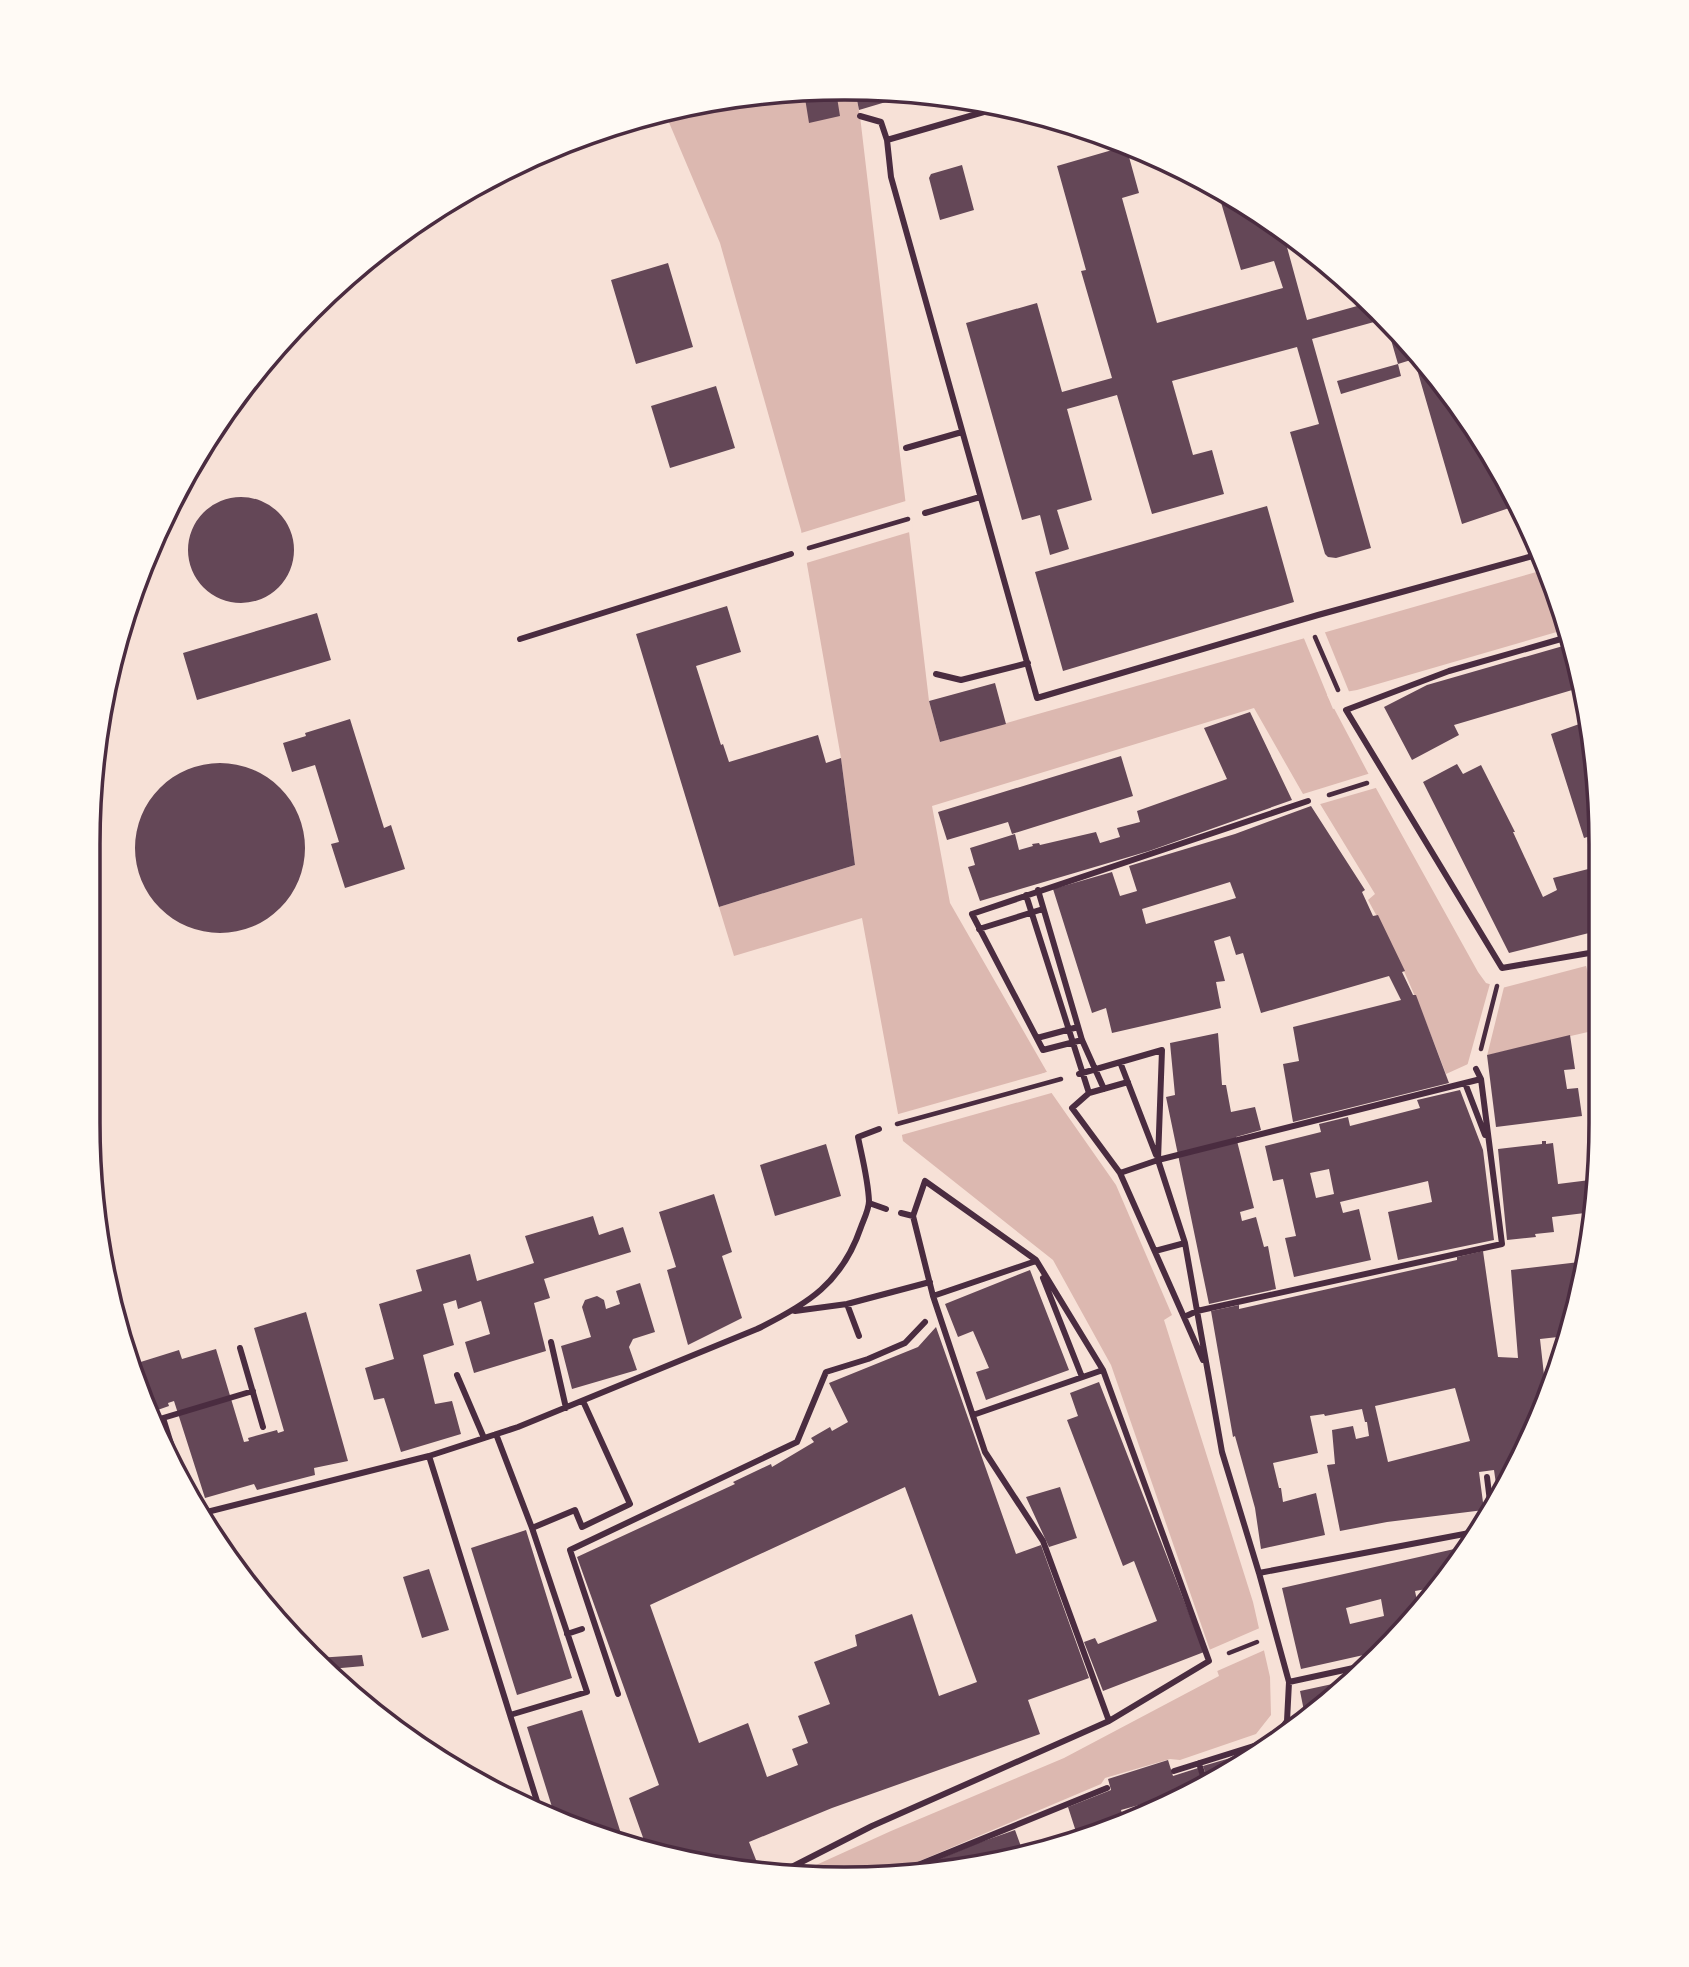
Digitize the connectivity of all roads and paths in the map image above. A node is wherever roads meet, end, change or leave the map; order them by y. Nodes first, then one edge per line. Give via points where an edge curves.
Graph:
1 (982, 113) edge
2 (860, 116) dead end
3 (887, 140) junction
4 (962, 432) junction
5 (906, 448) dead end
6 (980, 497) junction
7 (925, 513) joint
8 (791, 554) joint
9 (1532, 556) edge
10 (1308, 619) junction
11 (520, 639) dead end
12 (1560, 639) edge
13 (1028, 663) junction
14 (936, 674) dead end
15 (1346, 710) junction
16 (1385, 777) junction
17 (1308, 801) joint
18 (1038, 891) junction
19 (1026, 895) junction
20 (1044, 909) junction
21 (979, 929) junction
22 (1589, 953) edge
23 (1502, 968) junction
24 (1078, 1027) junction
25 (1037, 1038) junction
26 (1082, 1040) junction
27 (1119, 1062) junction
28 (1476, 1069) joint
29 (1079, 1074) joint
30 (1481, 1079) junction
31 (1128, 1082) junction
32 (1465, 1083) junction
33 (1104, 1089) junction
34 (1089, 1093) junction
35 (879, 1129) joint
36 (1489, 1146) junction
37 (1158, 1160) junction
38 (1120, 1172) junction
39 (869, 1203) junction
40 (886, 1209) dead end
41 (901, 1213) dead end
42 (913, 1216) junction
43 (1185, 1243) junction
44 (1155, 1251) junction
45 (1036, 1260) junction
46 (930, 1282) junction
47 (933, 1296) junction
48 (847, 1304) junction
49 (793, 1311) junction
50 (1197, 1311) junction
51 (1184, 1317) junction
52 (925, 1322) dead end
53 (859, 1336) dead end
54 (551, 1342) dead end
55 (240, 1348) dead end
56 (864, 1350) dead end
57 (868, 1359) junction
58 (1206, 1368) junction
59 (1103, 1370) junction
60 (457, 1375) dead end
61 (1082, 1377) junction
62 (253, 1391) junction
63 (583, 1401) junction
64 (566, 1408) junction
65 (973, 1415) junction
66 (263, 1427) dead end
67 (167, 1431) edge
68 (496, 1434) junction
69 (484, 1438) junction
70 (429, 1456) junction
71 (1488, 1477) dead end
72 (1490, 1494) edge
73 (210, 1511) edge
74 (605, 1519) junction
75 (532, 1528) junction
76 (611, 1531) junction
77 (1465, 1534) edge
78 (1259, 1573) junction
79 (588, 1627) junction
80 (567, 1634) junction
81 (1276, 1635) junction
82 (1209, 1661) junction
83 (1350, 1669) edge
84 (1289, 1682) junction
85 (618, 1695) dead end
86 (510, 1715) junction
87 (1288, 1720) edge
88 (1109, 1721) junction
89 (1249, 1747) edge
90 (1199, 1763) junction
91 (1174, 1771) dead end
92 (1203, 1775) edge
93 (1107, 1788) dead end
94 (537, 1800) edge
95 (923, 1863) edge
96 (794, 1866) edge

1 - 3 street
2 - 3 street via 881,122
3 - 4 street via 891,177
4 - 5 street
4 - 6 street
6 - 7 street
6 - 13 street
7 - 8 path
8 - 11 street
9 - 10 street
10 - 13 street via 1037,698
10 - 15 path
12 - 15 street via 1449,671
13 - 14 street via 961,680
15 - 16 street
16 - 17 path
16 - 23 street
17 - 18 street
18 - 19 street
18 - 20 street
19 - 21 street via 972,914
19 - 34 street
20 - 21 street
20 - 24 street
21 - 25 street
22 - 23 street
23 - 28 path
24 - 25 street
24 - 26 street
25 - 26 street via 1043,1050
26 - 33 street
27 - 29 street
27 - 31 street
27 - 37 street via 1162,1050
28 - 30 street
29 - 35 path
30 - 32 street
30 - 36 street
31 - 33 street
31 - 37 street
32 - 36 street
32 - 37 street
33 - 34 street
34 - 38 street via 1072,1108
35 - 39 street via 858,1136
36 - 50 street via 1502,1244
37 - 38 street
37 - 43 street
38 - 44 street
39 - 40 street
39 - 49 street via 848,1257 833,1279
41 - 42 street
42 - 45 street via 925,1181
42 - 46 street
43 - 44 street
43 - 50 street
44 - 51 street
45 - 47 street
45 - 59 street
45 - 61 street
46 - 47 street
46 - 48 street
47 - 65 street
48 - 49 street
48 - 53 street
49 - 63 street
50 - 51 street
50 - 58 street
51 - 58 street
52 - 57 street via 905,1343
54 - 64 street
55 - 62 street
56 - 57 street
57 - 76 street via 826,1371 797,1442
58 - 78 street via 1222,1451
59 - 61 street
59 - 82 street
60 - 69 street
61 - 65 street
62 - 66 street
62 - 67 street via 163,1418
63 - 64 street
63 - 74 street via 630,1504
64 - 68 street
65 - 88 street via 985,1451 1043,1541
68 - 69 street
68 - 75 street
69 - 70 street
70 - 73 street
70 - 86 street
71 - 72 street
74 - 75 street via 582,1527 575,1510
74 - 76 street
75 - 80 street
76 - 79 street via 570,1550
77 - 78 street
78 - 81 street
79 - 80 street
79 - 85 street
80 - 86 street via 587,1692
81 - 82 path
81 - 84 street
82 - 88 street
83 - 84 street
84 - 87 street
86 - 94 street
88 - 96 street via 872,1826
89 - 90 street
90 - 91 street
90 - 92 street
93 - 95 street

